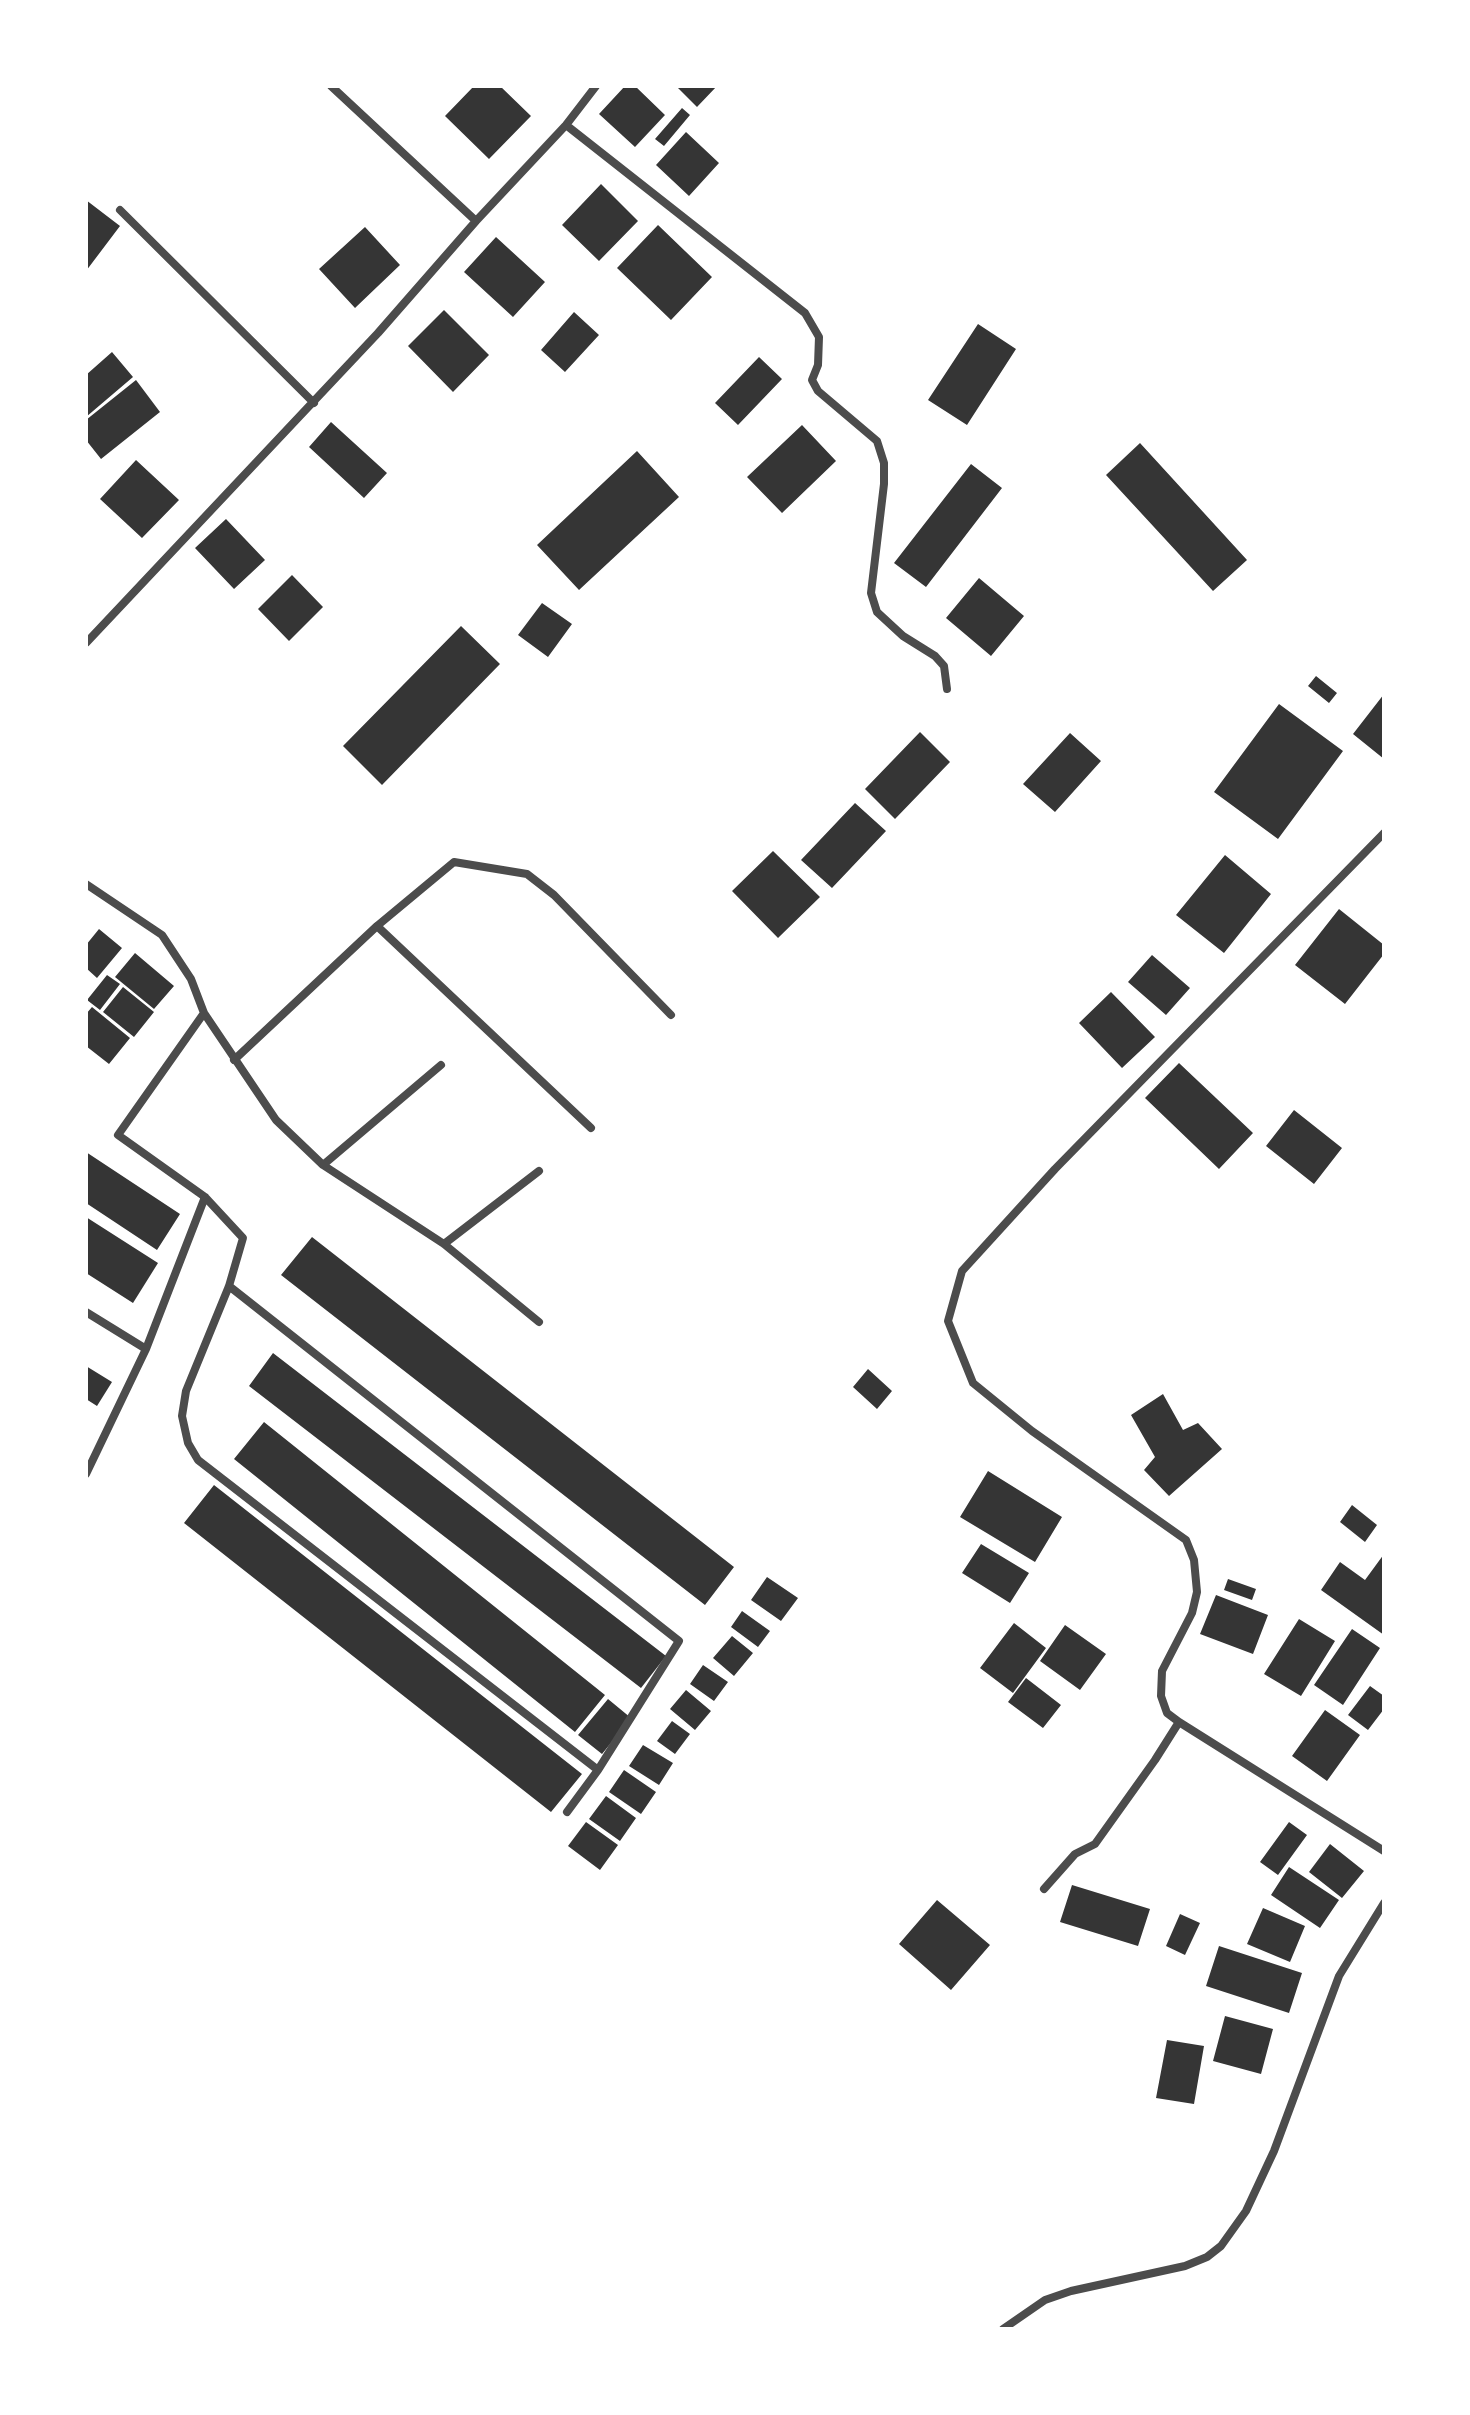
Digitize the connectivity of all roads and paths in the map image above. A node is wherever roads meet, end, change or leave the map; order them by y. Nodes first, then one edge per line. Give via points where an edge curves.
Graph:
1 (331, 86) edge
2 (596, 86) edge
3 (566, 125) junction
4 (120, 210) dead end
5 (476, 221) junction
6 (314, 403) junction
7 (86, 643) edge
8 (947, 689) dead end
9 (1384, 833) edge
10 (86, 884) edge
11 (377, 926) junction
12 (204, 1013) junction
13 (671, 1015) dead end
14 (234, 1060) junction
15 (441, 1065) dead end
16 (591, 1128) dead end
17 (323, 1165) junction
18 (539, 1171) dead end
19 (205, 1197) junction
20 (444, 1244) junction
21 (229, 1286) junction
22 (86, 1312) edge
23 (539, 1322) dead end
24 (146, 1349) junction
25 (86, 1474) edge
26 (1179, 1722) junction
27 (598, 1770) junction
28 (567, 1812) dead end
29 (1384, 1851) edge
30 (1044, 1889) dead end
31 (1384, 1903) edge
32 (1003, 2329) edge

1 - 5 street
2 - 3 street
3 - 5 street
3 - 8 street via 805,313 819,337 812,380 877,441 884,463 871,593 877,612 935,656 944,666
4 - 6 street
5 - 6 street
6 - 7 street
9 - 26 street via 962,1271 948,1321 973,1383 1186,1540 1197,1592 1162,1671 1161,1696 1167,1713
10 - 12 street via 162,935 191,979
11 - 13 street via 454,862 527,874
11 - 14 street
11 - 16 street
12 - 14 street
12 - 19 street via 118,1135
14 - 17 street via 276,1120
15 - 17 street
17 - 20 street
18 - 20 street
19 - 21 street via 243,1238
19 - 24 street
20 - 23 street
21 - 27 street via 186,1391 182,1416 198,1460
21 - 27 street via 679,1641
22 - 24 street
24 - 25 street
26 - 29 street
26 - 30 street via 1095,1844 1075,1854
27 - 28 street
31 - 32 street via 1339,1976 1274,2151 1246,2211 1221,2246 1185,2266 1045,2300

